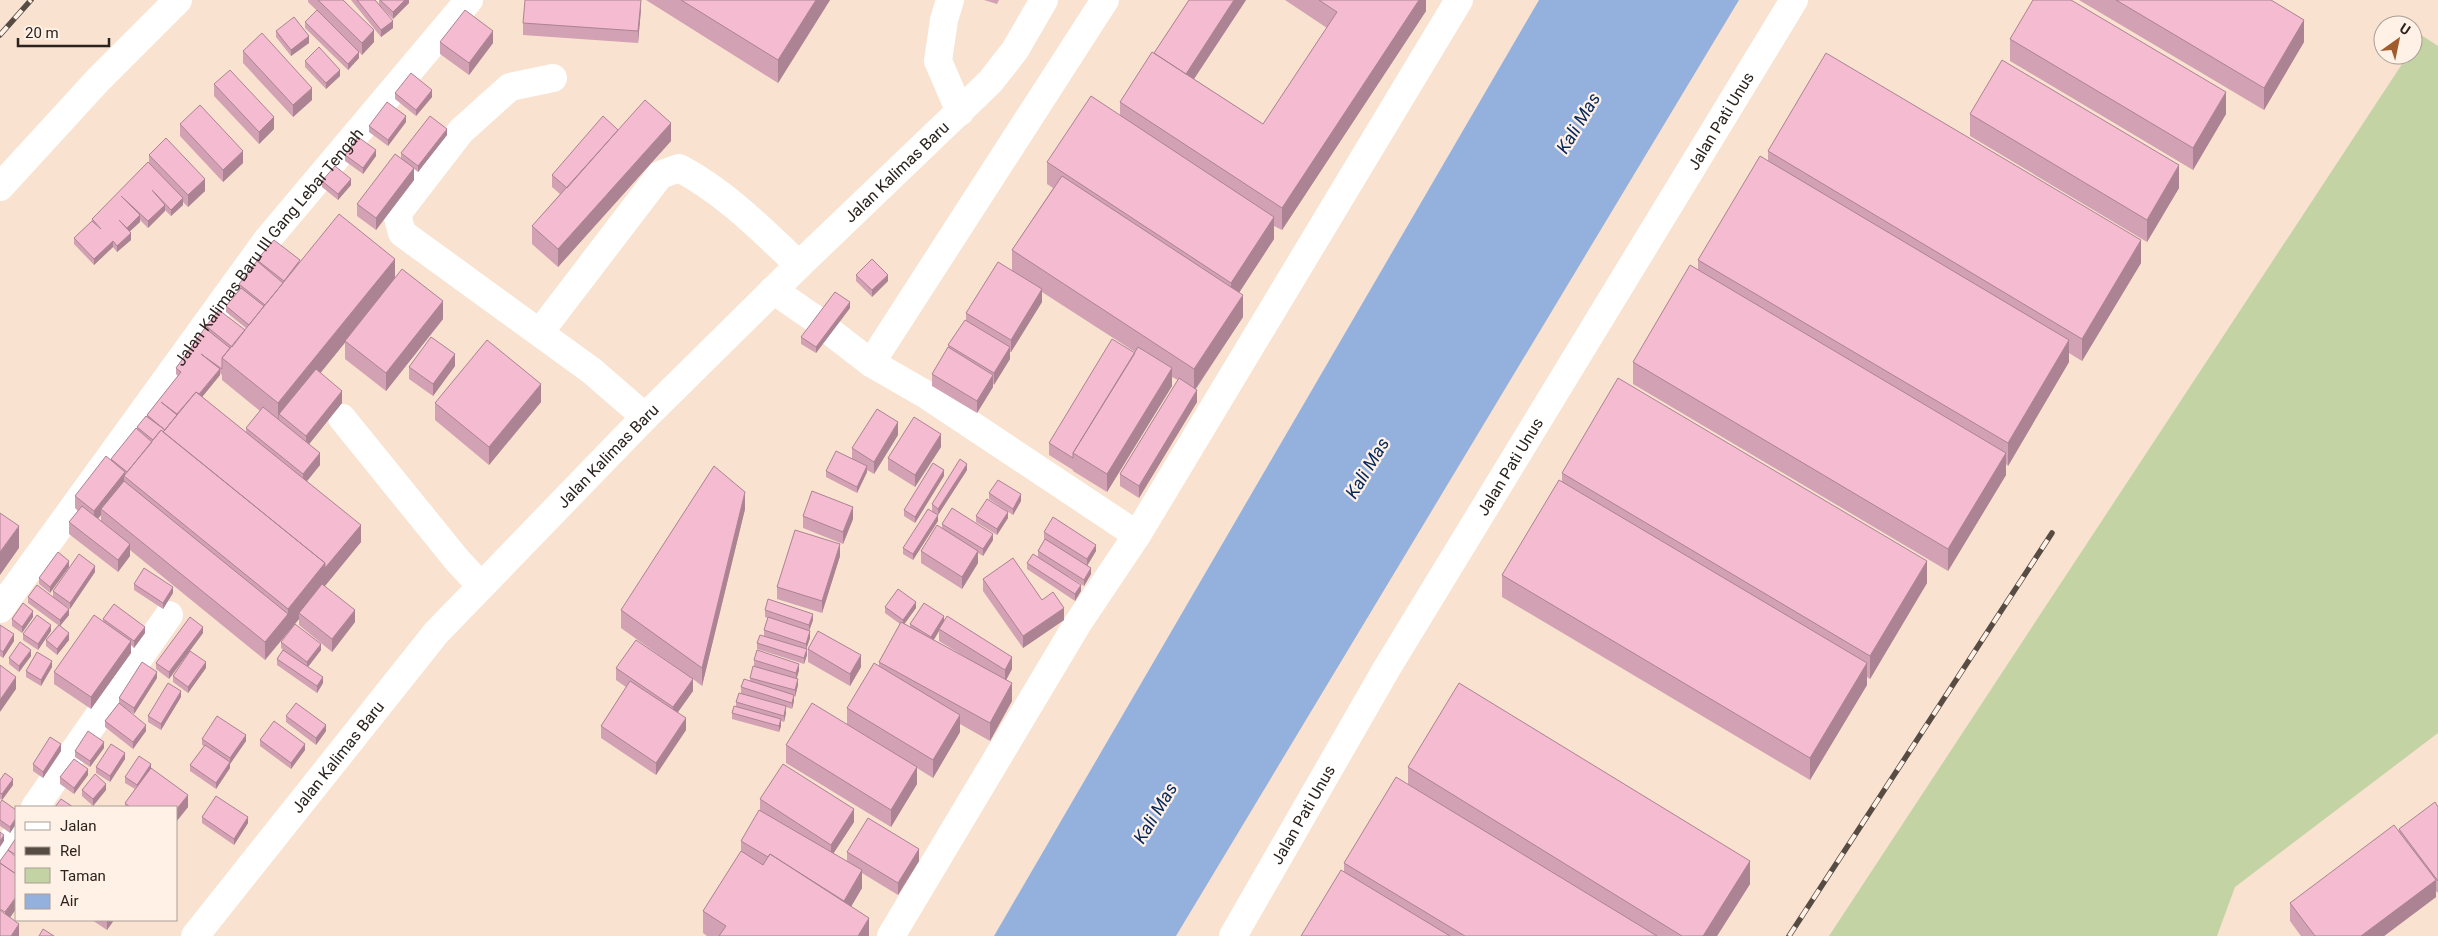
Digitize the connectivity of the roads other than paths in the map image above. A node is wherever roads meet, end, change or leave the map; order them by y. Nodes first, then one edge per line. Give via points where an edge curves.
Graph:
1 (178, 0) edge
2 (468, 0) edge
3 (950, 0) edge
4 (1044, 0) edge
5 (1106, 0) edge
6 (1459, 0) edge
7 (1794, 0) edge
8 (553, 78) dead end
9 (960, 112) junction
10 (0, 187) edge
11 (799, 265) junction
12 (773, 290) junction
13 (540, 332) junction
14 (871, 363) junction
15 (645, 417) junction
16 (342, 418) dead end
17 (1137, 535) junction
18 (481, 586) junction
19 (0, 610) edge
20 (169, 615) dead end
21 (36, 806) edge
22 (15, 836) edge
23 (0, 858) edge
24 (195, 936) edge
25 (891, 936) edge
26 (1233, 936) edge

1 - 10 street via 98,80
2 - 19 street, Jalan Kalimas Baru III Gang Lebar Tengah via 267,240
3 - 9 street via 938,61
4 - 9 street, Jalan Kalimas Baru via 1004,66
5 - 14 street
6 - 17 street
7 - 26 street, Jalan Pati Unus via 1387,668
8 - 13 street via 510,87 461,131 397,214 402,233
9 - 11 street, Jalan Kalimas Baru
11 - 12 street, Jalan Kalimas Baru
11 - 13 street via 754,222 679,168 660,174
12 - 14 street
12 - 15 street, Jalan Kalimas Baru
13 - 15 street
14 - 17 street via 925,394
15 - 18 street, Jalan Kalimas Baru
16 - 18 street
17 - 25 street via 1078,623
18 - 24 street, Jalan Kalimas Baru via 412,662
20 - 21 street
22 - 23 street

